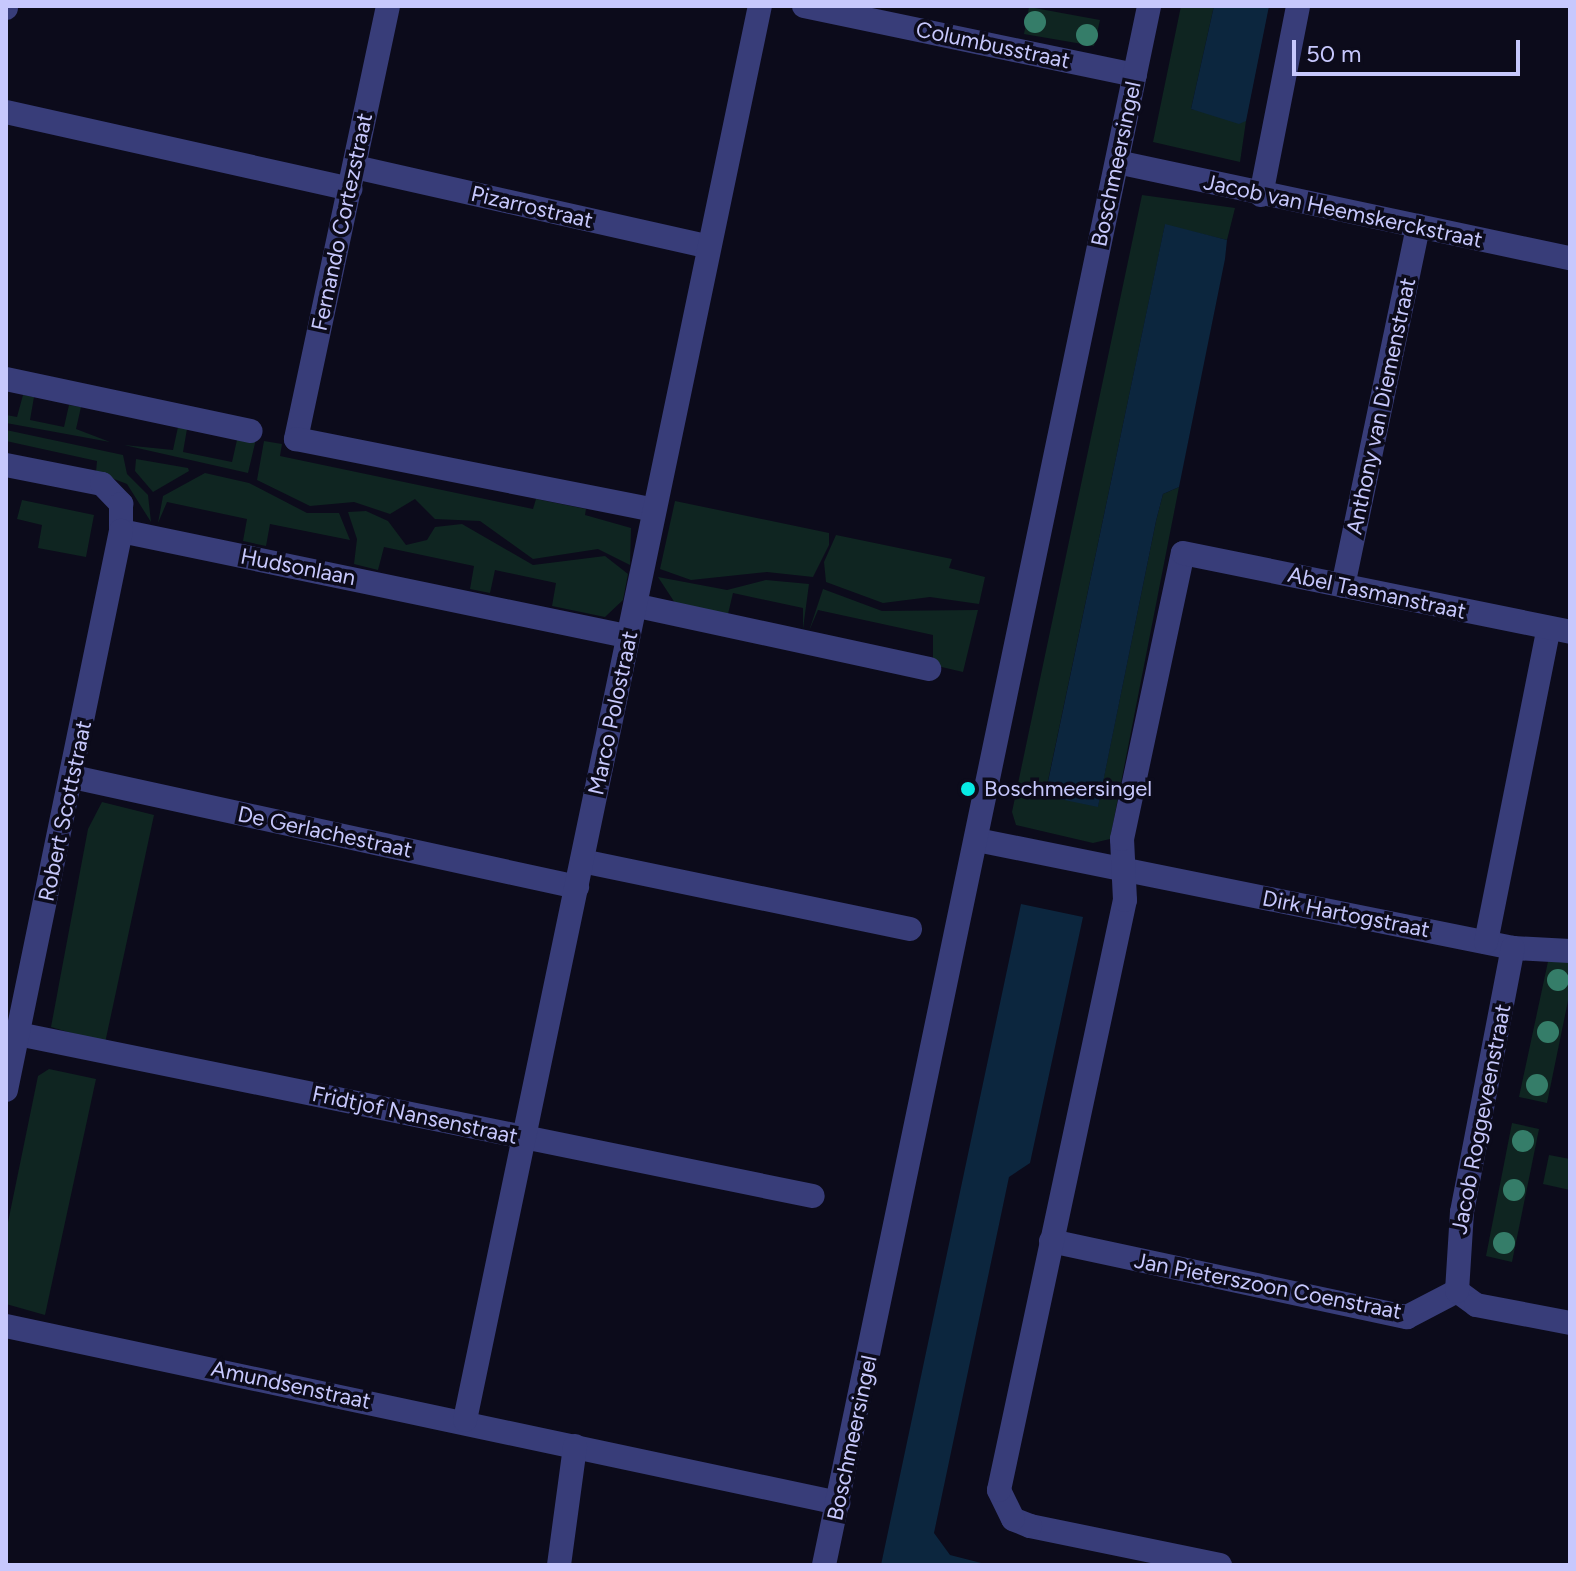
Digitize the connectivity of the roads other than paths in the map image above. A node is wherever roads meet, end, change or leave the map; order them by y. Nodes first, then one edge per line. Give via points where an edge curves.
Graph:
1 (388, 6) edge
2 (760, 6) edge
3 (804, 6) edge
4 (1149, 6) edge
5 (1298, 6) edge
6 (1135, 75) junction
7 (6, 112) edge
8 (1117, 162) junction
9 (352, 178) junction
10 (1261, 195) junction
11 (1418, 226) junction
12 (709, 247) junction
13 (1570, 258) edge
14 (6, 379) edge
15 (251, 431) dead end
16 (6, 465) edge
17 (654, 510) junction
18 (121, 531) junction
19 (1343, 586) junction
20 (638, 606) junction
21 (1560, 630) edge
22 (626, 636) junction
23 (929, 669) dead end
24 (73, 777) junction
25 (977, 840) junction
26 (582, 861) junction
27 (1124, 870) junction
28 (577, 887) junction
29 (910, 929) dead end
30 (1486, 942) junction
31 (1513, 948) junction
32 (1570, 951) edge
33 (18, 1034) junction
34 (6, 1090) edge
35 (525, 1137) junction
36 (813, 1196) dead end
37 (1051, 1241) junction
38 (1457, 1291) junction
39 (1570, 1323) edge
40 (6, 1326) edge
41 (465, 1420) junction
42 (575, 1446) junction
43 (838, 1503) junction
44 (559, 1565) edge
45 (824, 1565) edge
46 (1220, 1565) edge

1 - 9 street, Fernando Cortezstraat
2 - 12 street, Marco Polostraat
3 - 6 street, Columbusstraat
4 - 6 street, Boschmeersingel
5 - 10 street
6 - 8 street, Boschmeersingel
7 - 9 street, Pizarrostraat
8 - 10 street, Jacob van Heemskerckstraat
8 - 25 street, Boschmeersingel
9 - 12 street, Pizarrostraat
9 - 17 street, Fernando Cortezstraat via 296,439
10 - 11 street, Jacob van Heemskerckstraat
11 - 13 street, Jacob van Heemskerckstraat
11 - 19 street, Anthony van Diemenstraat
12 - 17 street, Marco Polostraat
14 - 15 street
16 - 18 street via 102,484 121,504
17 - 20 street, Marco Polostraat
18 - 22 street, Hudsonlaan
18 - 24 street, Robert Scottstraat
19 - 21 street, Abel Tasmanstraat
19 - 27 street, Abel Tasmanstraat via 1183,553 1122,839
20 - 22 street, Marco Polostraat
20 - 23 street
21 - 30 street
22 - 26 street, Marco Polostraat
24 - 28 street, De Gerlachestraat
24 - 33 street, Robert Scottstraat
25 - 27 street
25 - 43 street, Boschmeersingel
26 - 28 street, Marco Polostraat
26 - 29 street
27 - 30 street, Dirk Hartogstraat
27 - 37 street via 1125,900
28 - 35 street, Marco Polostraat
30 - 31 street, Dirk Hartogstraat
31 - 32 street, Dirk Hartogstraat
31 - 38 street, Jacob Roggeveenstraat via 1462,1212
33 - 34 street, Robert Scottstraat
33 - 35 street, Fridtjof Nansenstraat
35 - 36 street, Fridtjof Nansenstraat
35 - 41 street, Marco Polostraat
37 - 38 street, Jan Pieterszoon Coenstraat via 1407,1317
37 - 46 street via 1001,1505 1030,1526
38 - 39 street via 1476,1305
40 - 41 street, Amundsenstraat
41 - 42 street, Amundsenstraat
42 - 43 street, Amundsenstraat
42 - 44 street
43 - 45 street, Boschmeersingel

